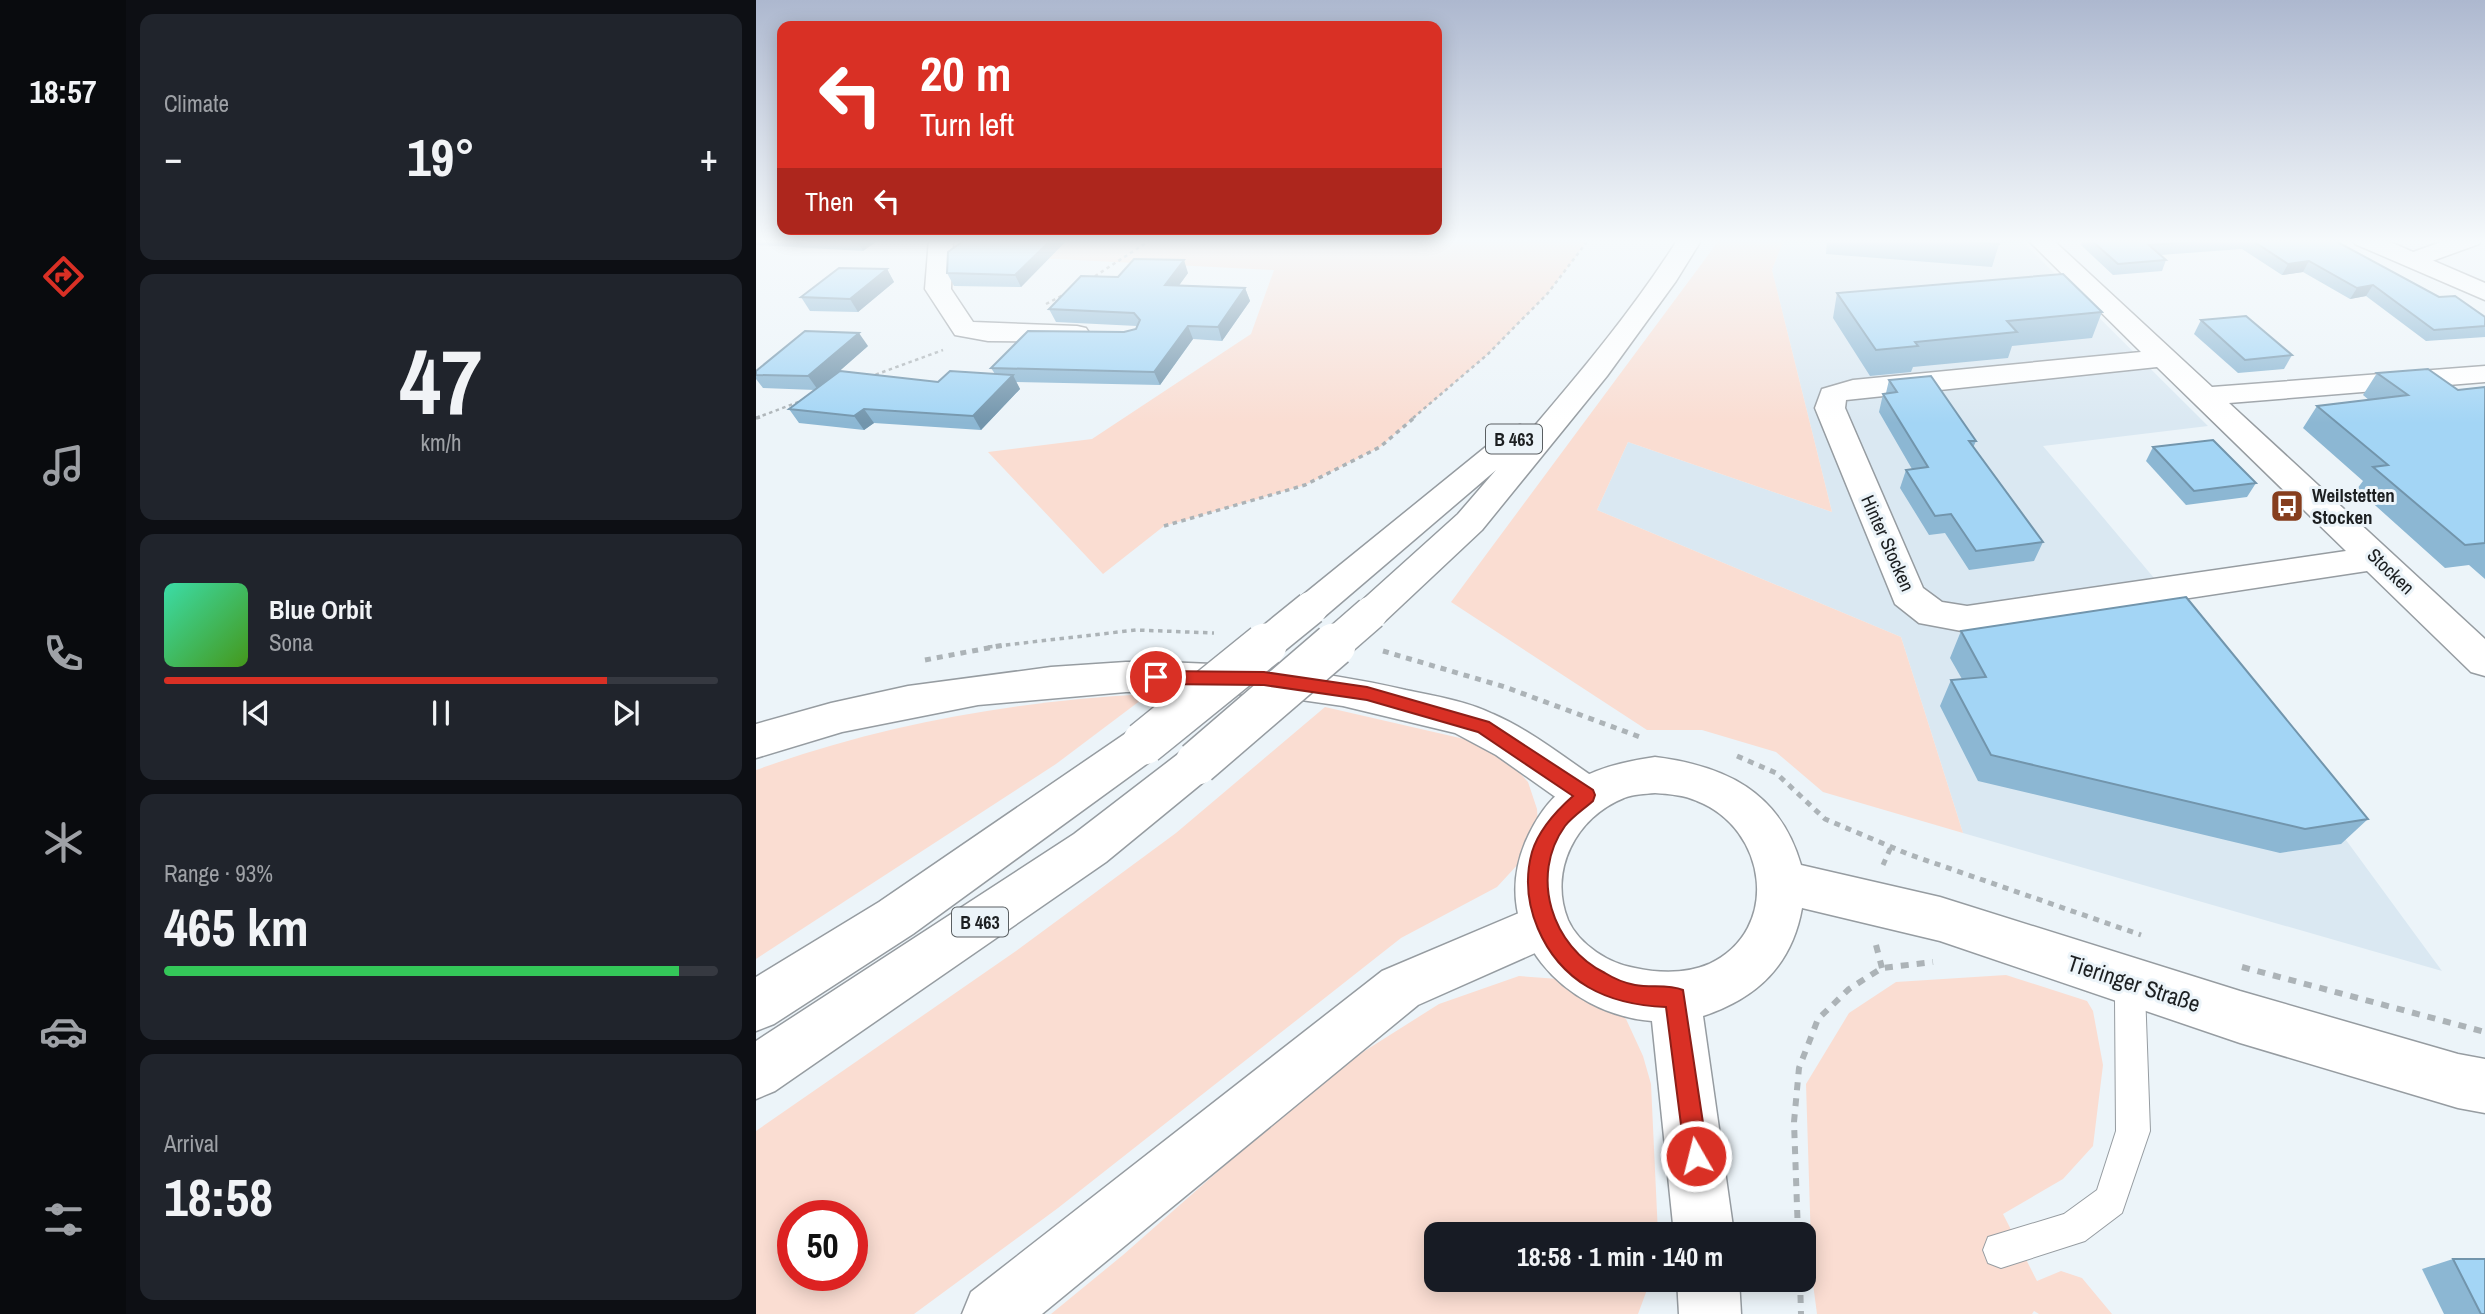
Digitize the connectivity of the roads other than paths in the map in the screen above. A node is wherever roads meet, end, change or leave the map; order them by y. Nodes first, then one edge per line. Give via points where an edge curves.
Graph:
1 (944, 300) edge
2 (1646, 300) edge
3 (2103, 300) edge
4 (1104, 334) edge
5 (2164, 358) junction
6 (1597, 370) junction
7 (2485, 374) edge
8 (2204, 396) junction
9 (2378, 558) junction
10 (2485, 662) edge
11 (756, 741) edge
12 (1586, 795) junction
13 (1782, 882) junction
14 (1545, 925) junction
15 (2108, 975) junction
16 (1675, 997) junction
17 (756, 1006) edge
18 (756, 1072) edge
19 (2485, 1086) edge
20 (1703, 1222) edge
21 (2001, 1250) dead end
22 (1708, 1292) edge
23 (993, 1314) edge
24 (1710, 1314) edge

1 - 4 main road via 964,329
2 - 6 main road, B 463
3 - 5 main road, Stocken
5 - 8 main road, Stocken
5 - 9 main road, Hinter Stocken via 1853,389 1832,395 1830,408 1908,595 1932,614 1968,619
6 - 17 main road, B 463, bridge via 1144,743 896,918
6 - 18 main road, B 463, bridge via 1470,522 1197,763 1090,848
7 - 8 main road
8 - 9 main road, Stocken
9 - 10 main road, Stocken
11 - 12 main road via 843,715 1047,682 1264,679 1367,694 1483,727
12 - 13 main road via 1619,781 1655,775 1691,780 1725,794 1754,817 1773,848
12 - 14 main road via 1559,820 1542,852 1537,888
13 - 15 main road, Tieringer Straße via 1940,919
13 - 16 main road via 1779,914 1766,944 1743,971 1712,989
14 - 16 main road via 1566,956 1596,980 1635,995
14 - 23 main road via 1400,988
15 - 19 main road, Tieringer Straße via 2445,1078
15 - 21 lane via 2130,991 2133,1131 2110,1201 2073,1229
16 - 20 main road
22 - 24 main road

